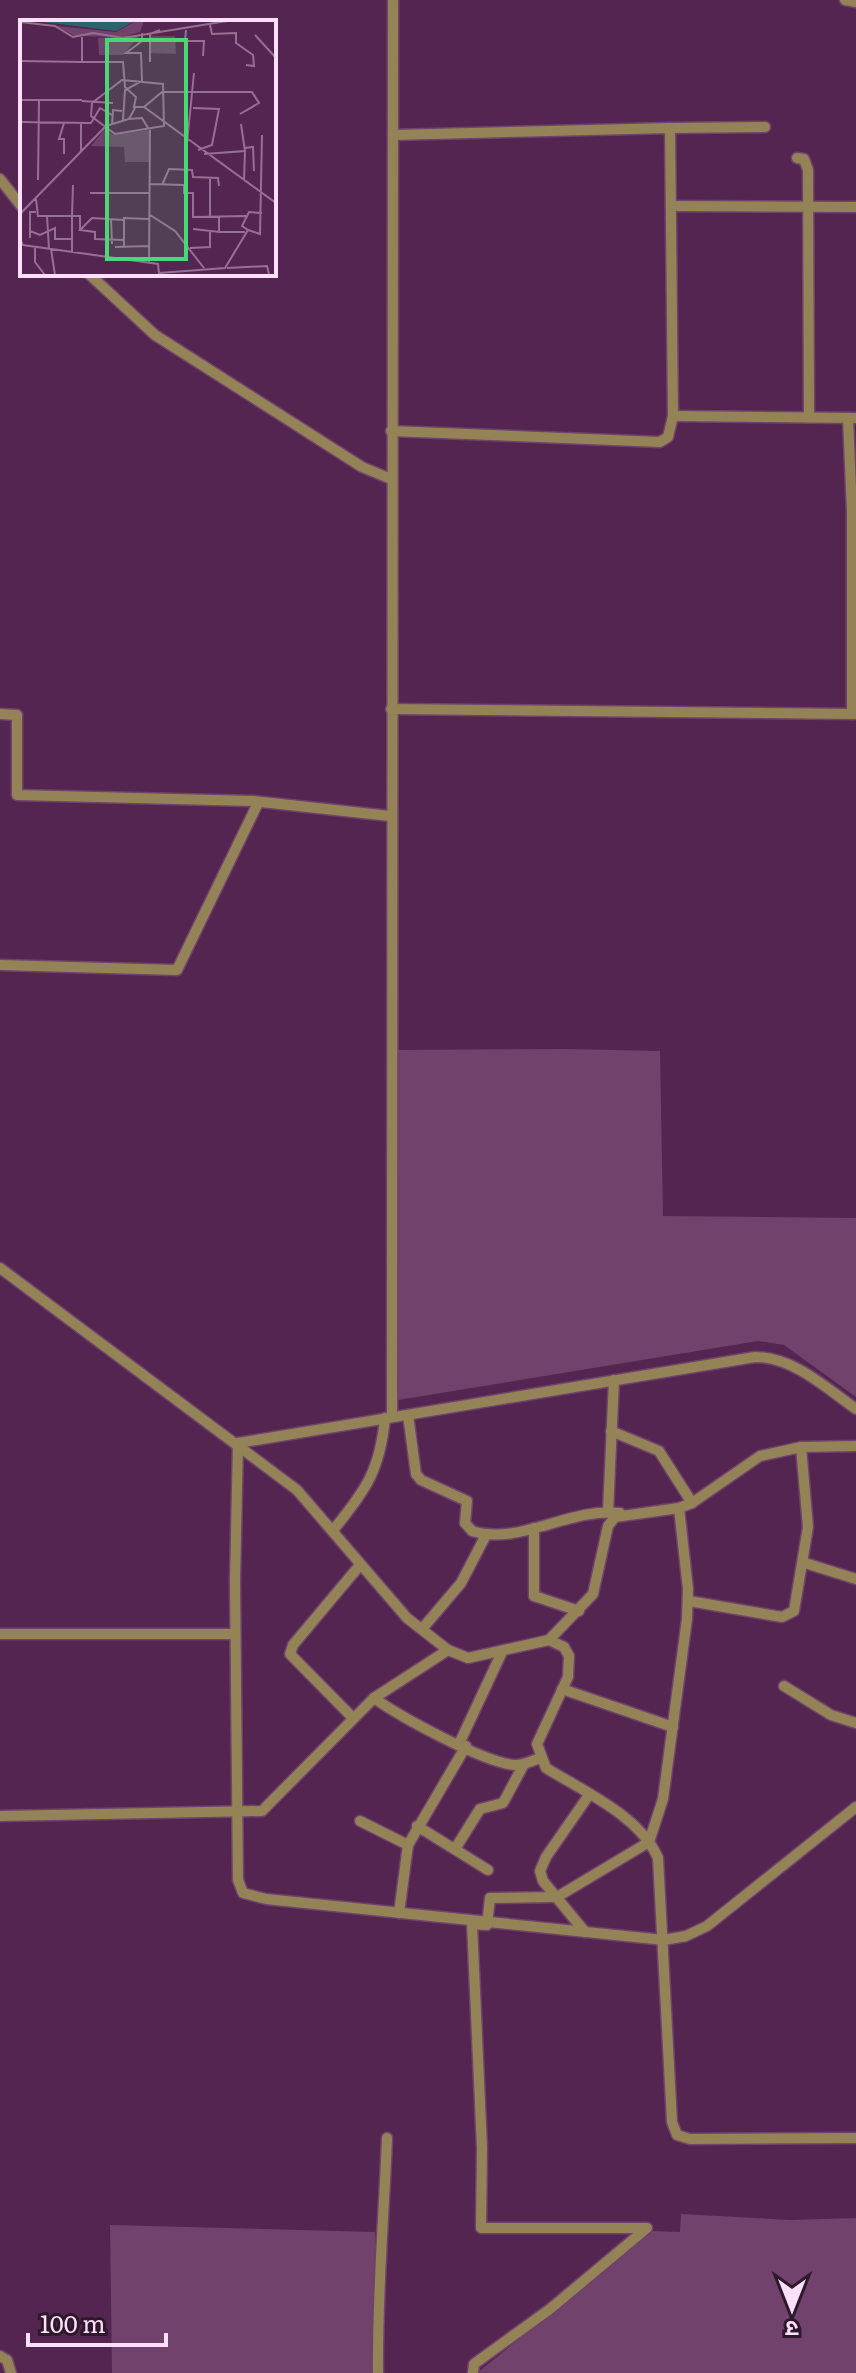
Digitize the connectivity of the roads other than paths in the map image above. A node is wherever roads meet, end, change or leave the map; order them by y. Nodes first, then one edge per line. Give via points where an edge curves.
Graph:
1 (393, 0) edge
2 (845, 0) edge
3 (856, 2) edge
4 (765, 127) dead end
5 (669, 128) junction
6 (393, 135) junction
7 (797, 158) dead end
8 (0, 179) edge
9 (20, 204) edge
10 (671, 206) junction
11 (807, 206) junction
12 (856, 207) edge
13 (91, 276) edge
14 (673, 416) junction
15 (809, 417) junction
16 (852, 418) edge
17 (391, 431) junction
18 (391, 479) junction
19 (391, 709) junction
20 (0, 714) edge
21 (854, 714) edge
22 (258, 803) junction
23 (390, 816) junction
24 (0, 965) edge
25 (0, 1268) edge
26 (614, 1380) junction
27 (856, 1409) edge
28 (408, 1415) junction
29 (388, 1418) junction
30 (611, 1431) junction
31 (238, 1443) junction
32 (856, 1446) edge
33 (801, 1447) junction
34 (692, 1503) junction
35 (679, 1508) junction
36 (608, 1512) junction
37 (622, 1514) junction
38 (534, 1528) junction
39 (334, 1529) junction
40 (486, 1535) junction
41 (805, 1563) junction
42 (360, 1565) junction
43 (856, 1579) edge
44 (689, 1601) junction
45 (579, 1611) junction
46 (422, 1629) junction
47 (0, 1634) edge
48 (235, 1634) junction
49 (549, 1640) junction
50 (448, 1650) junction
51 (502, 1652) junction
52 (784, 1686) dead end
53 (562, 1689) junction
54 (374, 1698) junction
55 (352, 1717) junction
56 (854, 1720) edge
57 (673, 1727) junction
58 (462, 1745) junction
59 (540, 1758) junction
60 (524, 1764) junction
61 (589, 1795) junction
62 (856, 1807) edge
63 (238, 1812) junction
64 (0, 1816) edge
65 (360, 1821) dead end
66 (417, 1826) junction
67 (649, 1842) junction
68 (408, 1845) junction
69 (455, 1849) junction
70 (488, 1870) dead end
71 (557, 1897) junction
72 (399, 1913) junction
73 (487, 1922) junction
74 (585, 1932) junction
75 (664, 1940) junction
76 (387, 2138) dead end
77 (856, 2138) edge
78 (0, 2356) edge
79 (11, 2373) edge
80 (378, 2373) edge
81 (473, 2373) edge

1 - 6 street
2 - 3 street
4 - 5 street
5 - 6 street
5 - 10 street
6 - 17 street
7 - 11 street via 804,159 808,170
8 - 9 street
10 - 11 street
10 - 14 street
11 - 12 street
11 - 15 street
13 - 18 street via 155,335 362,467
14 - 15 street
14 - 17 street via 668,437 660,442
15 - 16 street
16 - 21 street
17 - 18 street
18 - 19 street
19 - 21 street
19 - 23 street
20 - 22 street via 17,715 17,795
22 - 23 street
22 - 24 street via 177,970
23 - 29 street
25 - 31 street
26 - 27 street via 764,1357 797,1369
26 - 28 street
26 - 30 street
28 - 29 street
28 - 40 street via 419,1478 467,1501 467,1527
29 - 31 street
29 - 39 street via 373,1477
30 - 34 street via 659,1451
30 - 36 street
31 - 39 street via 305,1496
31 - 48 street
32 - 33 street
33 - 34 street via 760,1456
33 - 41 street via 808,1518
34 - 35 street
35 - 37 street
35 - 44 street
36 - 37 street
36 - 38 street
37 - 45 street via 608,1526 598,1581
38 - 40 street
38 - 45 street via 534,1596
39 - 42 street
40 - 46 street via 461,1583
41 - 43 street
41 - 44 street via 797,1605 787,1617
42 - 46 street
42 - 55 street via 290,1650 292,1660
44 - 57 street
45 - 49 street
46 - 50 street
47 - 48 street
48 - 63 street
49 - 51 street
49 - 53 street via 569,1656
50 - 51 street via 468,1658
50 - 54 street
51 - 58 street
52 - 56 street via 831,1715
53 - 57 street
53 - 59 street via 537,1744
54 - 55 street
54 - 58 street
55 - 63 street via 267,1809
57 - 67 street via 663,1799
58 - 60 street via 504,1763
58 - 66 street
59 - 60 street
59 - 61 street via 546,1768
60 - 69 street via 503,1803 480,1809
61 - 67 street
61 - 71 street via 541,1866 540,1876
62 - 75 street via 707,1926
63 - 64 street
63 - 72 street via 238,1880 243,1893
65 - 68 street
66 - 68 street
66 - 69 street
67 - 71 street
67 - 75 street via 659,1864
68 - 72 street
69 - 70 street
71 - 73 street via 490,1898
71 - 74 street
72 - 73 street
73 - 74 street
73 - 81 street via 472,1924 481,2228 647,2228 474,2364
74 - 75 street
75 - 77 street via 672,2122 677,2135
76 - 80 street
78 - 79 street

